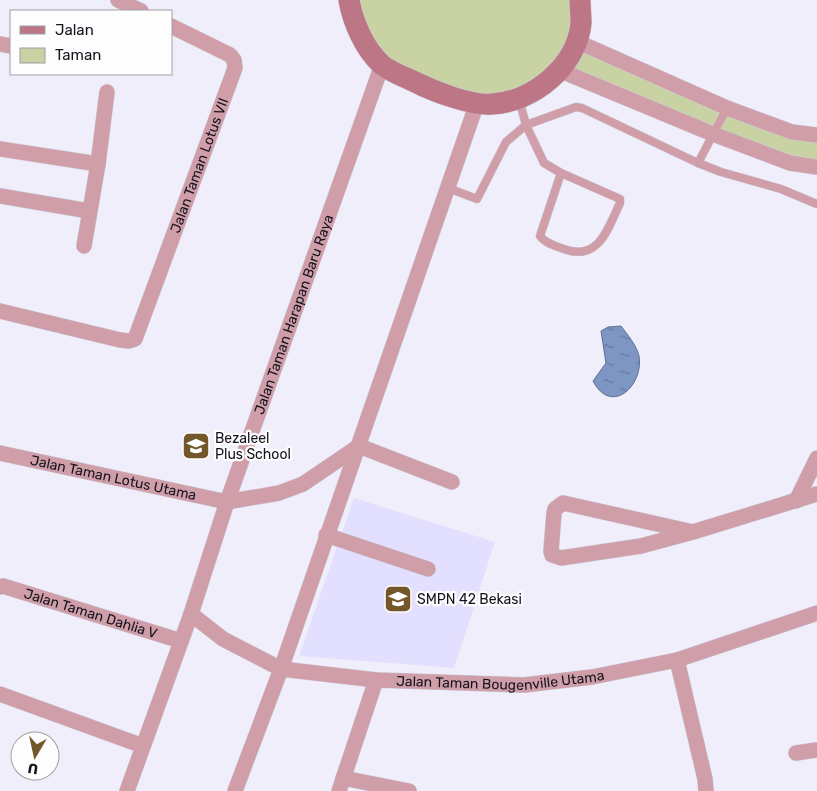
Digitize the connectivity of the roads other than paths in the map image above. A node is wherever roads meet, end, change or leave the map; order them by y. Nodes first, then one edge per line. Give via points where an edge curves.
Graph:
1 (118, 0) edge
2 (349, 0) edge
3 (580, 0) edge
4 (139, 10) edge
5 (172, 26) edge
6 (576, 41) junction
7 (382, 64) junction
8 (559, 70) junction
9 (107, 92) dead end
10 (518, 99) junction
11 (477, 103) junction
12 (727, 108) junction
13 (526, 125) junction
14 (713, 134) junction
15 (817, 135) edge
16 (0, 149) edge
17 (698, 163) junction
18 (98, 164) junction
19 (817, 168) edge
20 (561, 173) junction
21 (448, 188) junction
22 (0, 196) edge
23 (817, 204) edge
24 (90, 211) junction
25 (84, 246) dead end
26 (0, 311) edge
27 (359, 446) junction
28 (0, 453) edge
29 (817, 458) edge
30 (452, 482) dead end
31 (817, 494) edge
32 (796, 501) junction
33 (227, 502) junction
34 (693, 532) junction
35 (326, 535) junction
36 (428, 569) dead end
37 (0, 587) edge
38 (817, 613) edge
39 (191, 614) junction
40 (181, 641) junction
41 (677, 660) junction
42 (281, 669) junction
43 (376, 680) junction
44 (0, 694) edge
45 (143, 746) junction
46 (817, 750) edge
47 (796, 753) dead end
48 (341, 785) edge
49 (127, 791) edge
50 (235, 791) edge
51 (409, 791) edge
52 (706, 791) edge

1 - 4 street
2 - 7 street via 353,21
3 - 6 street via 581,24
5 - 26 street, Jalan Taman Lotus VII via 230,54 234,68 135,339 120,340
6 - 8 street
6 - 12 street
7 - 11 street via 431,90
7 - 33 street, Jalan Taman Harapan Baru Raya
8 - 10 street via 544,84
8 - 14 street
9 - 18 street
10 - 11 street
10 - 13 lane
11 - 21 street
12 - 14 lane
12 - 15 street via 792,132
13 - 17 lane via 570,108 582,108
13 - 20 lane via 544,163
13 - 21 lane via 506,142 477,199
14 - 17 lane
14 - 19 street via 790,163
16 - 18 street
17 - 23 lane
18 - 24 street
20 - 20 lane via 620,199 600,243 585,251 568,251 540,236
21 - 27 street
22 - 24 street
24 - 25 street
27 - 30 street
27 - 33 street via 304,484 279,493
27 - 35 street
28 - 33 street, Jalan Taman Lotus Utama
29 - 32 street
31 - 32 street
32 - 34 street
33 - 39 street, Jalan Taman Harapan Baru Raya
34 - 34 street via 641,546 561,558 551,551 554,513 563,503
35 - 36 street
35 - 42 street
37 - 40 street, Jalan Taman Dahlia V
38 - 41 street, Jalan Taman Bougenville Utama
39 - 40 street, Jalan Taman Harapan Baru Raya
39 - 42 street, Jalan Taman Bougenville Utama via 223,639
40 - 45 street, Jalan Taman Harapan Baru Raya
41 - 43 street, Jalan Taman Bougenville Utama via 592,677 524,684
41 - 52 street
42 - 43 street, Jalan Taman Bougenville Utama
42 - 50 street
43 - 48 street
44 - 45 street
45 - 49 street, Jalan Taman Harapan Baru Raya
46 - 47 street
48 - 51 street

